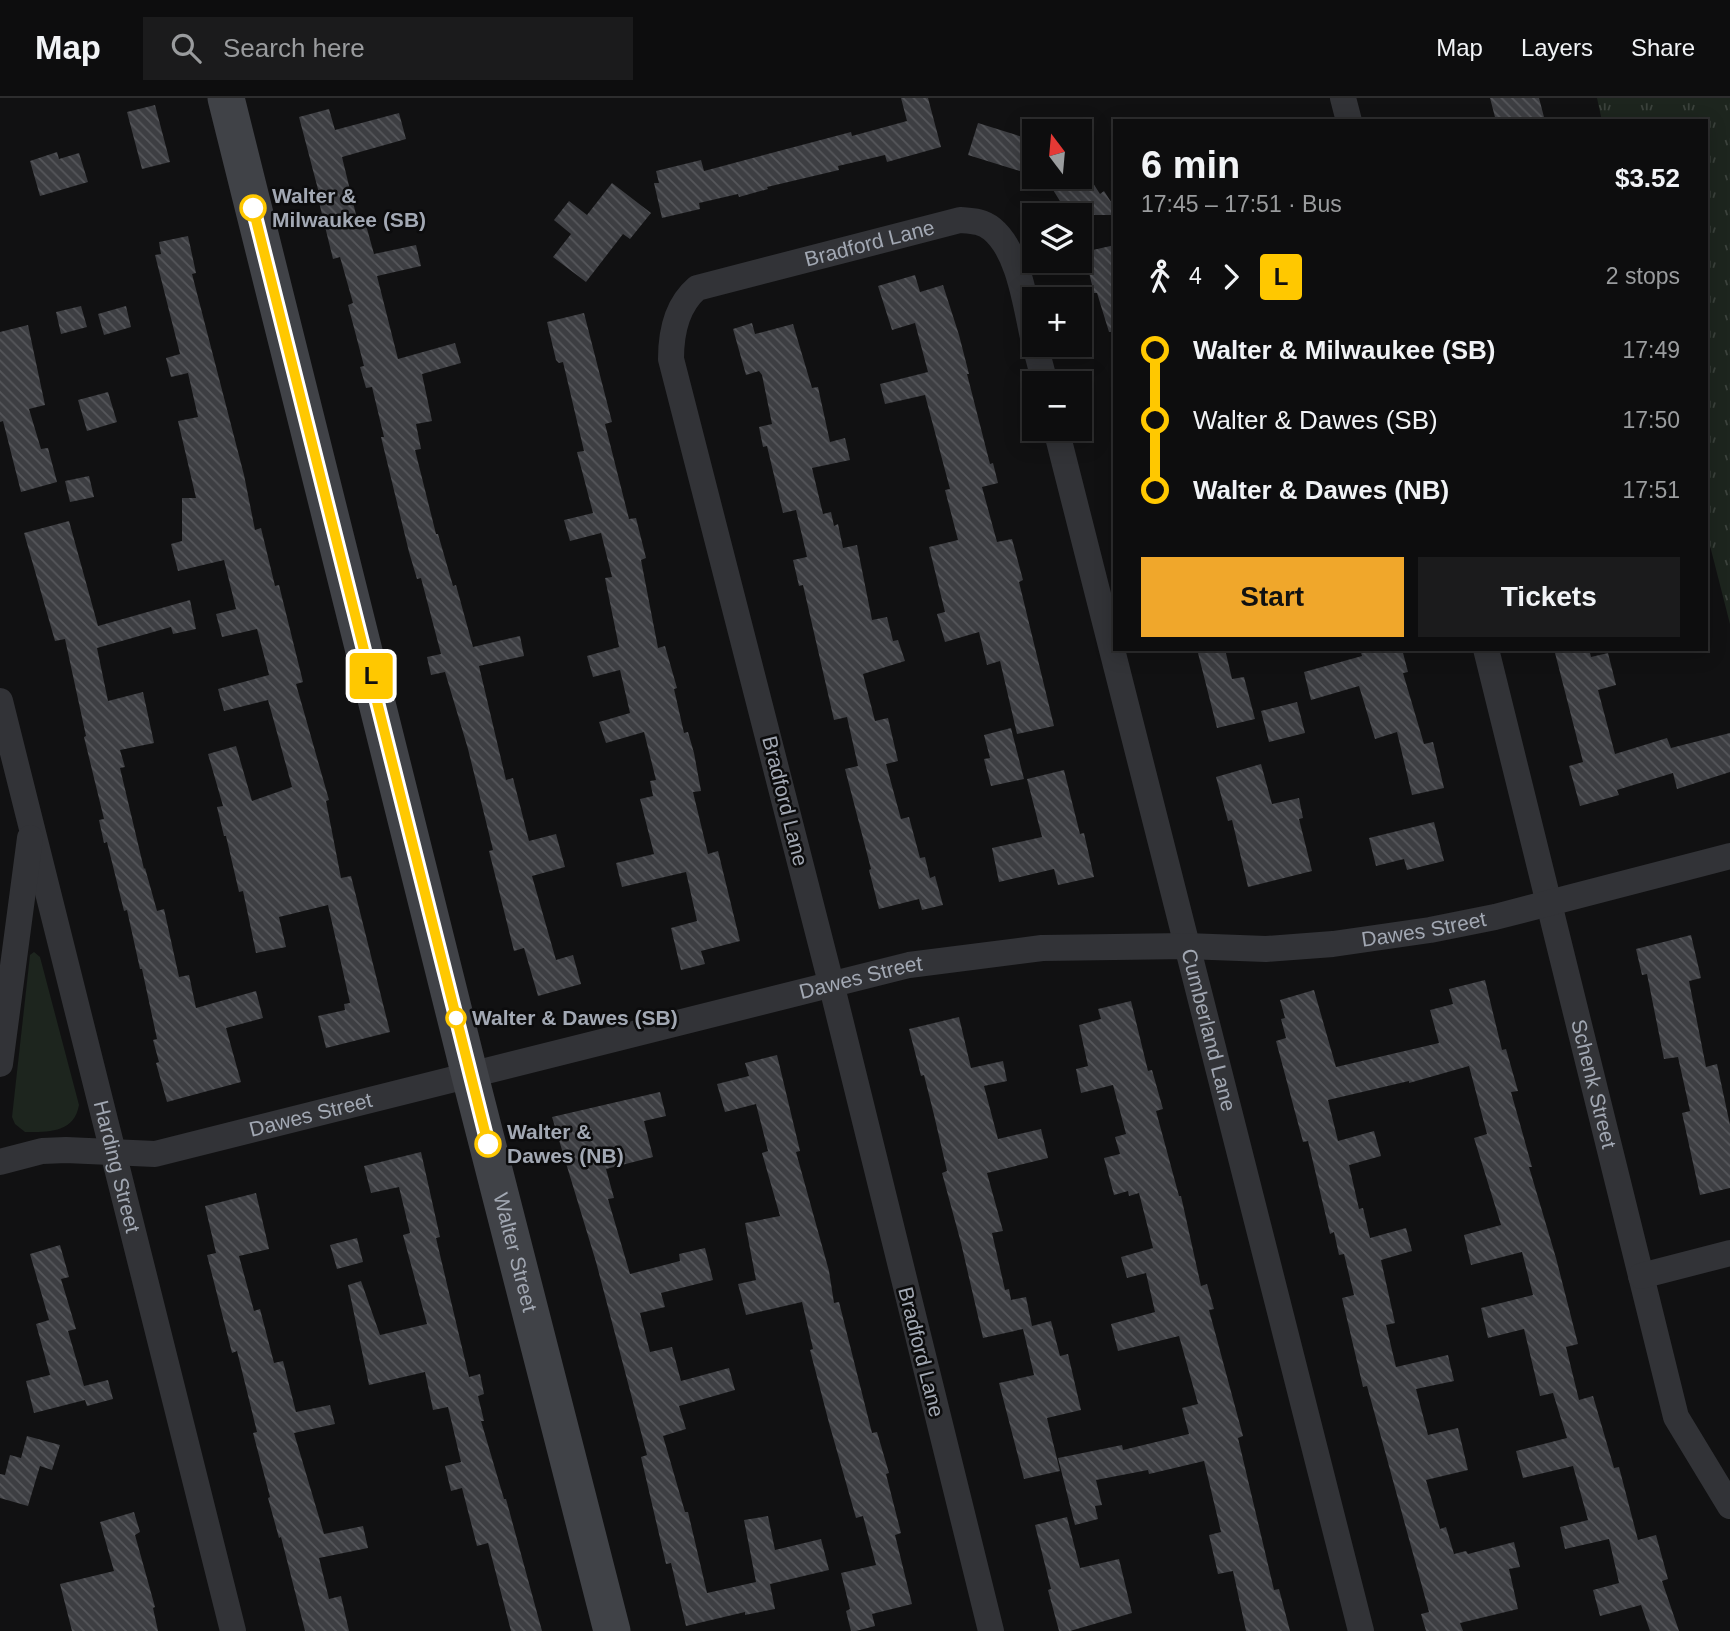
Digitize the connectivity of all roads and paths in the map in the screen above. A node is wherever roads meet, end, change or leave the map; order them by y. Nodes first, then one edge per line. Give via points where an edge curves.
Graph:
1 (226, 98) edge
2 (1343, 98) edge
3 (1348, 119) edge
4 (1022, 293) edge
5 (1059, 441) edge
6 (1486, 651) edge
7 (0, 701) edge
8 (32, 823) junction
9 (1730, 856) edge
10 (1548, 903) junction
11 (1186, 946) junction
12 (831, 983) junction
13 (0, 1064) edge
14 (470, 1076) junction
15 (114, 1152) junction
16 (0, 1162) edge
17 (1730, 1252) edge
18 (1642, 1276) junction
19 (1730, 1506) edge
20 (233, 1631) edge
21 (612, 1631) edge
22 (991, 1631) edge
23 (1361, 1631) edge

1 - 14 street, Walter Street
2 - 3 street
4 - 12 street, Bradford Lane via 1001,239 979,221 960,220 697,288 680,308 674,324 671,359
5 - 11 street, Cumberland Lane
6 - 10 street, Schenk Street
7 - 8 street, Harding Street
8 - 13 street
8 - 15 street, Harding Street
9 - 10 street, Dawes Street
10 - 11 street, Dawes Street via 1430,930 1333,944 1266,949
10 - 18 street, Schenk Street
11 - 12 street, Dawes Street via 1042,948 909,965
11 - 23 street, Cumberland Lane
12 - 14 street, Dawes Street
12 - 22 street, Bradford Lane
14 - 15 street, Dawes Street via 155,1154
14 - 21 street, Walter Street
15 - 16 street, Dawes Street via 42,1151
15 - 20 street, Harding Street
17 - 18 street
18 - 19 street, Schenk Street via 1676,1416

